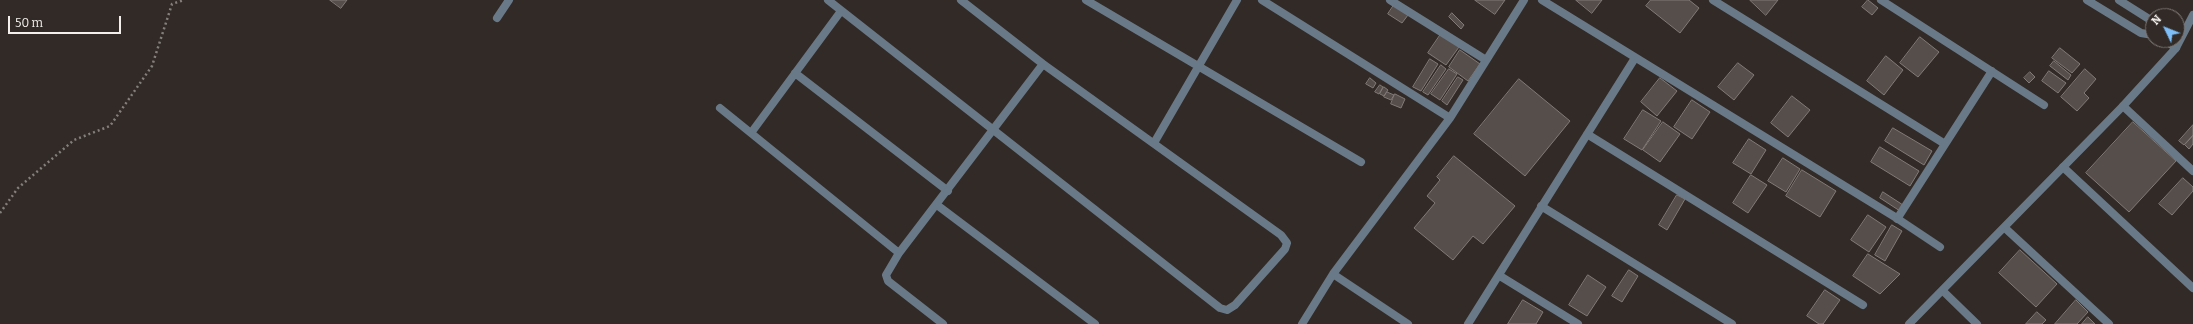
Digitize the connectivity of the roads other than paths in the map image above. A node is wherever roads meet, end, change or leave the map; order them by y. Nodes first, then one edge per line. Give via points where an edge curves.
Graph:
1 (509, 0) edge
2 (828, 0) edge
3 (961, 0) edge
4 (1086, 0) edge
5 (1237, 0) edge
6 (1262, 0) edge
7 (1390, 0) edge
8 (1524, 0) edge
9 (1542, 0) edge
10 (1713, 0) edge
11 (1881, 0) edge
12 (2087, 0) edge
13 (2119, 0) edge
14 (841, 11) junction
15 (2193, 15) edge
16 (2145, 16) edge
17 (497, 18) dead end
18 (2185, 31) edge
19 (2145, 34) edge
20 (2176, 48) edge
21 (1635, 58) junction
22 (1486, 60) junction
23 (1043, 64) junction
24 (1199, 67) junction
25 (1992, 71) junction
26 (795, 73) junction
27 (2044, 105) dead end
28 (2123, 106) junction
29 (720, 108) dead end
30 (1450, 118) junction
31 (993, 130) junction
32 (751, 133) junction
33 (1587, 134) junction
34 (1154, 143) junction
35 (1945, 144) junction
36 (1361, 162) dead end
37 (2063, 167) junction
38 (2193, 171) edge
39 (948, 191) junction
40 (938, 205) junction
41 (1541, 206) junction
42 (1898, 219) junction
43 (2005, 228) junction
44 (1940, 248) dead end
45 (899, 253) junction
46 (1333, 274) junction
47 (1500, 276) junction
48 (2193, 288) edge
49 (1943, 291) junction
50 (1862, 305) dead end
51 (943, 324) edge
52 (1095, 324) edge
53 (1302, 324) edge
54 (1408, 324) edge
55 (1468, 324) edge
56 (1578, 324) edge
57 (1732, 324) edge
58 (1909, 324) edge
59 (1977, 324) edge
60 (2109, 324) edge

1 - 17 street
2 - 14 street
3 - 23 street
4 - 24 street
5 - 24 street
6 - 30 street
7 - 22 street
8 - 22 street
9 - 21 street
10 - 35 street
11 - 25 street
12 - 19 street
13 - 16 street
14 - 26 street
14 - 31 street
15 - 18 street
20 - 28 street
21 - 33 street
21 - 42 street
22 - 30 street
23 - 31 street
23 - 34 street
24 - 34 street
24 - 36 street
25 - 27 street
25 - 35 street
26 - 32 street
26 - 39 street
28 - 37 street
28 - 38 street
29 - 32 street
30 - 46 street
31 - 34 street via 1220,308 1228,310 1285,249 1287,242 1281,235
31 - 39 street
32 - 45 street
33 - 41 street
33 - 50 street
35 - 42 street
37 - 43 street
37 - 48 street
39 - 40 street
40 - 45 street
40 - 52 street
41 - 47 street
41 - 57 street
42 - 44 street
43 - 49 street
43 - 60 street
45 - 51 street via 886,275 888,281
46 - 53 street
46 - 54 street
47 - 55 street
47 - 56 street
49 - 58 street
49 - 59 street

